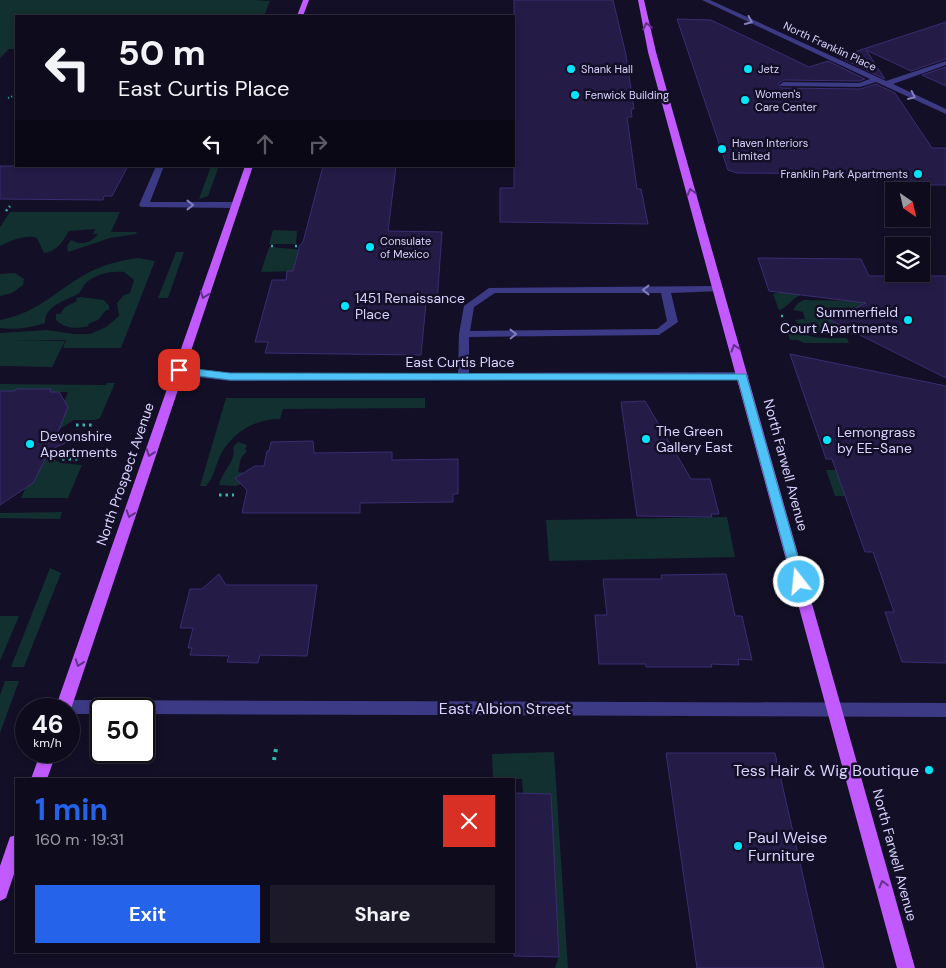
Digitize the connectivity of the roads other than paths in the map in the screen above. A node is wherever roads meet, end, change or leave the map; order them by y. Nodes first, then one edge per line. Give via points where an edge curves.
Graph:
1 (306, 0) edge
2 (642, 0) edge
3 (705, 0) edge
4 (300, 15) edge
5 (946, 63) edge
6 (876, 80) junction
7 (784, 84) dead end
8 (886, 84) junction
9 (946, 112) edge
10 (160, 167) edge
11 (249, 167) edge
12 (236, 205) junction
13 (718, 289) junction
14 (665, 290) junction
15 (464, 334) junction
16 (179, 370) junction
17 (463, 376) junction
18 (743, 376) junction
19 (66, 698) edge
20 (80, 708) edge
21 (835, 709) junction
22 (946, 710) edge
23 (45, 763) edge
24 (39, 778) edge
25 (15, 846) edge
26 (0, 892) edge
27 (906, 968) edge

1 - 4 main road
13 -> 2 main road, North Farwell Avenue via 652,52
3 -> 6 street, North Franklin Place
5 - 8 street
6 - 7 street via 860,85
6 - 8 street, North Franklin Place
8 -> 9 street, North Franklin Place
10 -> 12 street via 144,205
11 - 12 main road, North Prospect Avenue
12 -> 16 main road, North Prospect Avenue
13 - 14 street
18 -> 13 main road, North Farwell Avenue
14 -> 15 street via 493,290 469,306
15 -> 14 street via 659,332 673,322
15 - 17 street
16 - 17 street, East Curtis Place via 230,377
16 -> 19 main road, North Prospect Avenue
17 - 18 street, East Curtis Place
18 - 21 main road, North Farwell Avenue
20 - 21 street, East Albion Street
21 - 22 street, East Albion Street
27 -> 21 main road, North Farwell Avenue
23 - 24 main road
25 - 26 main road

